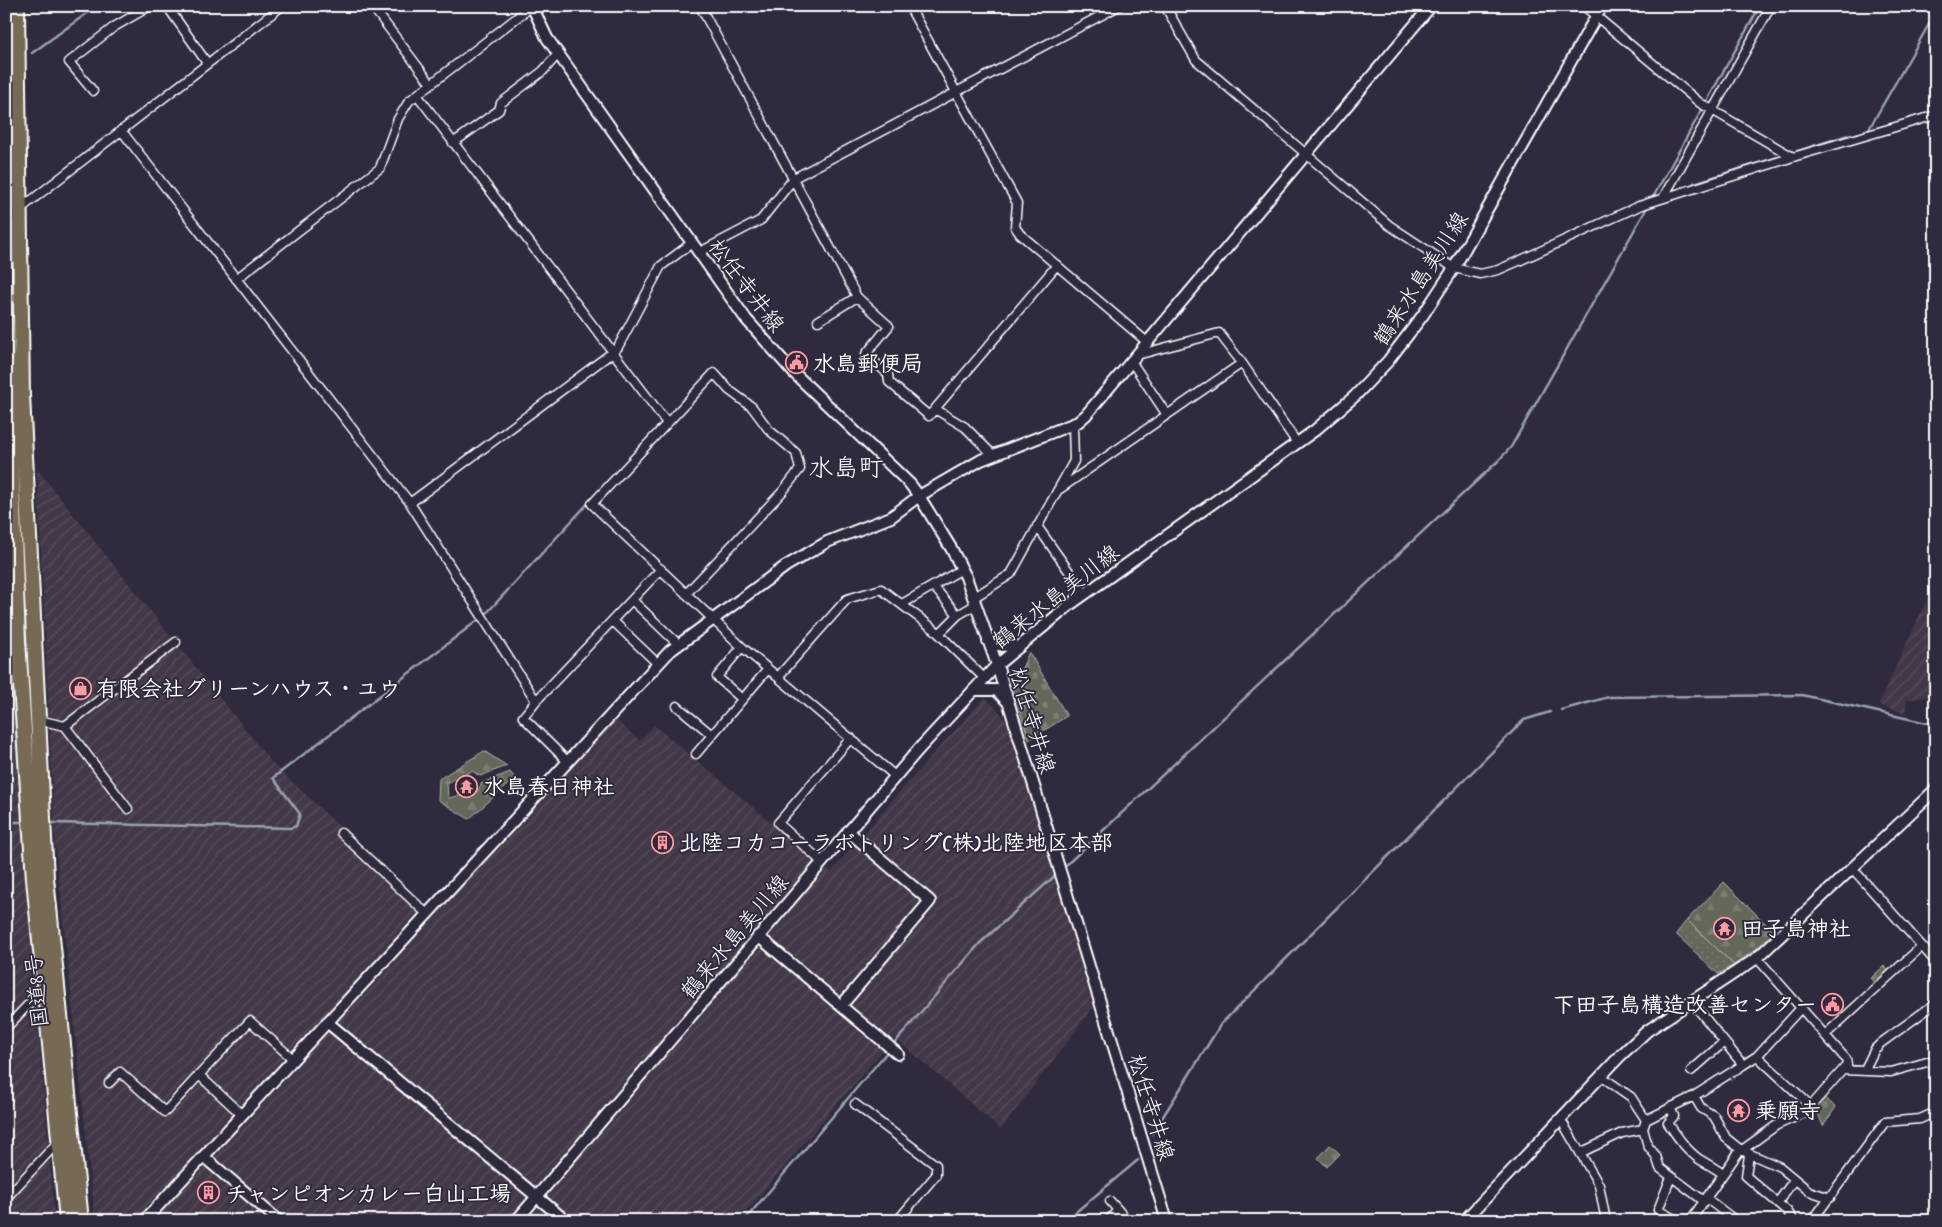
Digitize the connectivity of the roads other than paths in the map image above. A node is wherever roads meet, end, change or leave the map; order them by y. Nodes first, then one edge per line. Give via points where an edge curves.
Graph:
1 (17, 6) edge
2 (150, 6) edge
3 (167, 6) edge
4 (282, 6) edge
5 (372, 6) edge
6 (532, 6) edge
7 (541, 6) edge
8 (700, 6) edge
9 (909, 6) edge
10 (1119, 6) edge
11 (1165, 6) edge
12 (1430, 6) edge
13 (1584, 6) edge
14 (1602, 6) edge
15 (1771, 6) edge
16 (1596, 17) junction
17 (558, 54) junction
18 (207, 63) junction
19 (431, 84) junction
20 (94, 91) dead end
21 (957, 92) junction
22 (418, 96) junction
23 (1709, 109) junction
24 (1936, 115) edge
25 (120, 130) junction
26 (452, 143) junction
27 (1307, 154) junction
28 (1793, 157) junction
29 (794, 178) junction
30 (1660, 199) junction
31 (19, 210) junction
32 (6, 220) edge
33 (692, 243) junction
34 (698, 253) junction
35 (1057, 265) junction
36 (1454, 268) junction
37 (236, 279) junction
38 (857, 297) junction
39 (6, 319) edge
40 (818, 321) dead end
41 (1147, 342) junction
42 (613, 352) junction
43 (1134, 358) junction
44 (1242, 363) junction
45 (935, 410) junction
46 (1167, 415) junction
47 (667, 423) junction
48 (1073, 424) junction
49 (1297, 443) junction
50 (993, 455) junction
51 (1057, 490) junction
52 (919, 496) junction
53 (410, 503) junction
54 (1037, 526) junction
55 (661, 569) junction
56 (962, 570) junction
57 (933, 586) junction
58 (686, 594) junction
59 (1085, 594) junction
60 (632, 600) junction
61 (974, 602) junction
62 (902, 604) junction
63 (958, 615) junction
64 (712, 619) junction
65 (613, 621) junction
66 (939, 634) junction
67 (988, 641) junction
68 (176, 642) dead end
69 (678, 644) junction
70 (742, 647) junction
71 (1019, 647) junction
72 (658, 664) junction
73 (997, 665) junction
74 (768, 669) junction
75 (778, 677) junction
76 (984, 678) junction
77 (974, 690) junction
78 (742, 699) junction
79 (536, 701) junction
80 (1008, 702) junction
81 (676, 706) dead end
82 (38, 720) junction
83 (65, 726) junction
84 (712, 735) junction
85 (851, 738) junction
86 (696, 754) dead end
87 (567, 760) junction
88 (895, 776) junction
89 (1936, 789) edge
90 (128, 809) dead end
91 (848, 831) junction
92 (341, 833) dead end
93 (822, 862) junction
94 (1852, 868) junction
95 (427, 914) junction
96 (758, 936) junction
97 (1922, 946) junction
98 (1757, 958) junction
99 (1936, 962) edge
100 (44, 989) junction
101 (1692, 1002) junction
102 (841, 1006) junction
103 (1934, 1007) edge
104 (1801, 1008) junction
105 (327, 1022) junction
106 (6, 1028) edge
107 (1825, 1035) junction
108 (1724, 1042) junction
109 (893, 1050) dead end
110 (1757, 1056) junction
111 (293, 1060) junction
112 (1936, 1063) edge
113 (1743, 1065) junction
114 (1843, 1070) junction
115 (1690, 1071) dead end
116 (1864, 1071) junction
117 (199, 1075) junction
118 (1601, 1076) junction
119 (109, 1083) dead end
120 (1694, 1096) junction
121 (855, 1104) dead end
122 (1670, 1107) junction
123 (1812, 1107) junction
124 (1936, 1112) edge
125 (242, 1115) junction
126 (1561, 1120) junction
127 (1646, 1120) junction
128 (1643, 1129) junction
129 (58, 1142) junction
130 (1741, 1150) junction
131 (1580, 1153) junction
132 (1749, 1155) junction
133 (204, 1157) junction
134 (1723, 1174) junction
135 (1671, 1177) junction
136 (1794, 1180) junction
137 (537, 1196) junction
138 (6, 1198) edge
139 (1830, 1198) junction
140 (1705, 1200) junction
141 (1110, 1201) dead end
142 (1778, 1202) junction
143 (1118, 1210) junction
144 (66, 1221) edge
145 (81, 1221) edge
146 (144, 1221) edge
147 (279, 1221) edge
148 (516, 1221) edge
149 (566, 1221) edge
150 (898, 1221) edge
151 (1108, 1221) edge
152 (1128, 1221) edge
153 (1168, 1221) edge
154 (1464, 1221) edge
155 (1606, 1221) edge
156 (1678, 1221) edge
157 (1690, 1221) edge
158 (1736, 1221) edge
159 (1794, 1221) edge
160 (1812, 1221) edge

1 - 31 highway, 国道8号
2 - 20 street via 114,27 69,62
3 - 18 street
4 - 18 street
5 - 19 street
6 - 7 street
6 - 17 street, 松任寺井線
6 - 19 street
8 - 29 street
9 - 21 street
10 - 21 street
11 - 27 street via 1196,60
12 - 27 street
13 - 16 street
14 - 16 street, 鶴来水島美川線
15 - 23 street
16 - 23 street
16 - 36 street, 鶴来水島美川線
17 - 26 street via 543,71 501,103 499,110
17 - 33 street, 松任寺井線
18 - 25 street
19 - 22 street
21 - 29 street
21 - 35 street via 1017,203 1015,227
22 - 26 street
22 - 37 street via 403,110 380,168
23 - 28 street
23 - 30 street
24 - 28 street
25 - 31 street
25 - 37 street
26 - 42 street
27 - 36 street via 1389,225
27 - 41 street
28 - 30 street
29 - 34 street via 761,220
29 - 38 street
30 - 36 street via 1498,270 1480,274
31 - 32 street
31 - 82 highway, 国道8号 via 24,451
33 - 34 street, 松任寺井線
33 - 42 street via 661,266
34 - 52 street, 松任寺井線 via 746,319 794,373
35 - 41 street
35 - 45 street
36 - 49 street, 鶴来水島美川線 via 1388,360 1355,396
37 - 53 street
38 - 40 street
38 - 45 street via 889,326 866,354 888,374 889,382 929,416
39 - 100 highway, 国道8号 via 18,641
41 - 43 street
42 - 47 street
42 - 53 street
43 - 44 street via 1219,333
43 - 46 street
43 - 48 street via 1086,415
44 - 46 street
44 - 49 street
45 - 50 street via 965,427
46 - 51 street
47 - 55 street via 592,504
47 - 58 street via 714,373 796,453 800,469
48 - 50 street
48 - 51 street via 1074,461
49 - 59 street, 鶴来水島美川線
50 - 52 street
51 - 54 street
52 - 56 street, 松任寺井線
52 - 64 street via 891,517 837,537 786,566
53 - 79 street
54 - 59 street
54 - 61 street via 1011,574
55 - 58 street
55 - 60 street
56 - 57 street
56 - 61 street, 松任寺井線
57 - 62 street
57 - 63 street
58 - 64 street
59 - 71 street, 鶴来水島美川線
60 - 65 street
60 - 69 street
61 - 63 street
61 - 67 street, 松任寺井線
62 - 66 street
62 - 75 street via 881,589 846,599
63 - 66 street
64 - 69 street
64 - 70 street
65 - 72 street
65 - 79 street
66 - 76 street
67 - 71 street
67 - 73 street, 松任寺井線
68 - 83 street
69 - 72 street
70 - 74 street
70 - 78 street via 717,677
71 - 73 street, 鶴来水島美川線
72 - 87 street
73 - 76 street, 鶴来水島美川線
73 - 80 street, 松任寺井線
74 - 75 street
74 - 78 street
75 - 85 street
76 - 77 street, 鶴来水島美川線
77 - 80 street via 996,690
77 - 88 street, 鶴来水島美川線
78 - 84 street
79 - 87 street via 523,717
80 - 153 street, 松任寺井線
81 - 84 street
82 - 83 street
82 - 145 highway, 国道8号 via 46,878
83 - 90 street
84 - 86 street
85 - 88 street
85 - 93 street via 778,823
87 - 95 street
88 - 91 street, 鶴来水島美川線
89 - 94 street
91 - 93 street, 鶴来水島美川線
91 - 102 street via 930,901
92 - 95 street
93 - 96 street, 鶴来水島美川線
94 - 97 street
94 - 98 street
95 - 105 street
96 - 102 street
96 - 137 street, 鶴来水島美川線
97 - 99 street
97 - 107 street
98 - 101 street
98 - 104 street
100 - 106 street
100 - 129 highway, 国道8号
101 - 108 street
101 - 118 street via 1647,1031
102 - 109 street
103 - 116 street via 1881,1043
104 - 107 street
104 - 110 street
105 - 111 street
105 - 137 street
107 - 114 street via 1846,1059 1847,1065
108 - 113 street
108 - 115 street
110 - 113 street
110 - 123 street
111 - 117 street via 250,1021
111 - 125 street
112 - 116 street via 1927,1062 1891,1072
113 - 120 street
114 - 116 street
114 - 123 street
117 - 119 street via 165,1112 120,1072
117 - 125 street
118 - 126 street
118 - 127 street via 1631,1097
120 - 122 street
120 - 130 street via 1701,1108 1714,1116 1726,1138
121 - 150 street via 936,1165 936,1175
122 - 127 street
122 - 134 street via 1674,1116 1668,1123 1682,1143 1700,1160
123 - 130 street via 1777,1125
124 - 139 street via 1920,1118 1885,1122
125 - 133 street
126 - 131 street
126 - 154 street
127 - 128 street
128 - 131 street via 1622,1133
128 - 135 street via 1660,1168
129 - 138 street
129 - 144 highway, 国道8号
130 - 132 street
130 - 134 street
131 - 155 street via 1599,1185
132 - 136 street via 1780,1167
132 - 142 street via 1746,1176
133 - 146 street
133 - 147 street
134 - 140 street
135 - 140 street
135 - 156 street via 1658,1210
136 - 139 street via 1809,1191
136 - 142 street
137 - 148 street, 鶴来水島美川線
137 - 149 street
139 - 160 street
140 - 157 street
140 - 158 street
141 - 143 street
142 - 159 street
143 - 151 street
143 - 152 street

